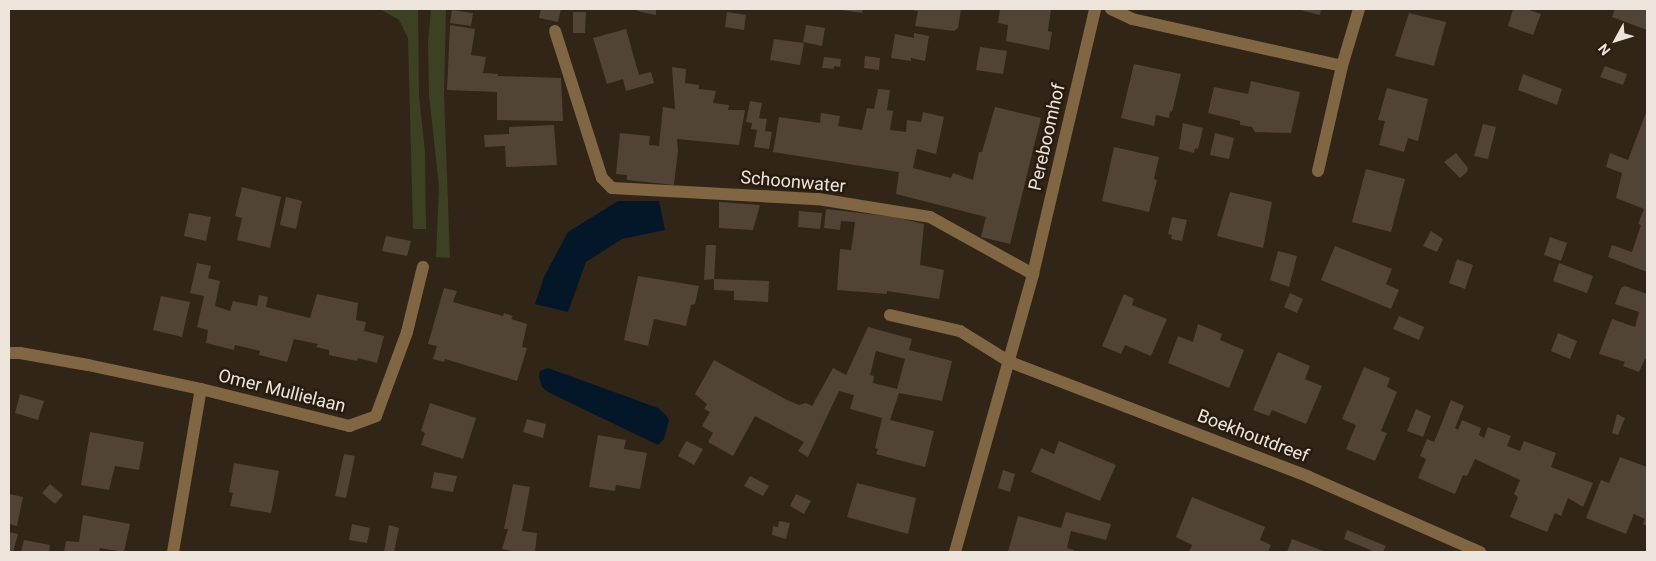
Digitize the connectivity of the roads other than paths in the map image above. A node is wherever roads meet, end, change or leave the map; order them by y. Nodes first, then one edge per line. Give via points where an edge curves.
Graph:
1 (1095, 9) edge
2 (1111, 9) edge
3 (1359, 9) edge
4 (555, 31) dead end
5 (1342, 66) junction
6 (1318, 171) dead end
7 (423, 267) dead end
8 (1033, 274) junction
9 (890, 315) dead end
10 (9, 353) edge
11 (1010, 362) junction
12 (201, 389) junction
13 (172, 552) edge
14 (955, 552) edge
15 (1480, 552) edge

1 - 8 street, Pereboomhof
2 - 5 street via 1132,20
3 - 5 street
4 - 8 street, Schoonwater via 602,178 612,188 818,199 930,217
5 - 6 street
7 - 12 street, Omer Mullielaan via 407,332 376,416 349,426
8 - 11 street
9 - 11 street via 960,331
10 - 12 street, Omer Mullielaan via 88,365
11 - 14 street
11 - 15 street, Boekhoutdreef via 1309,477
12 - 13 street, Omer Mullielaan

